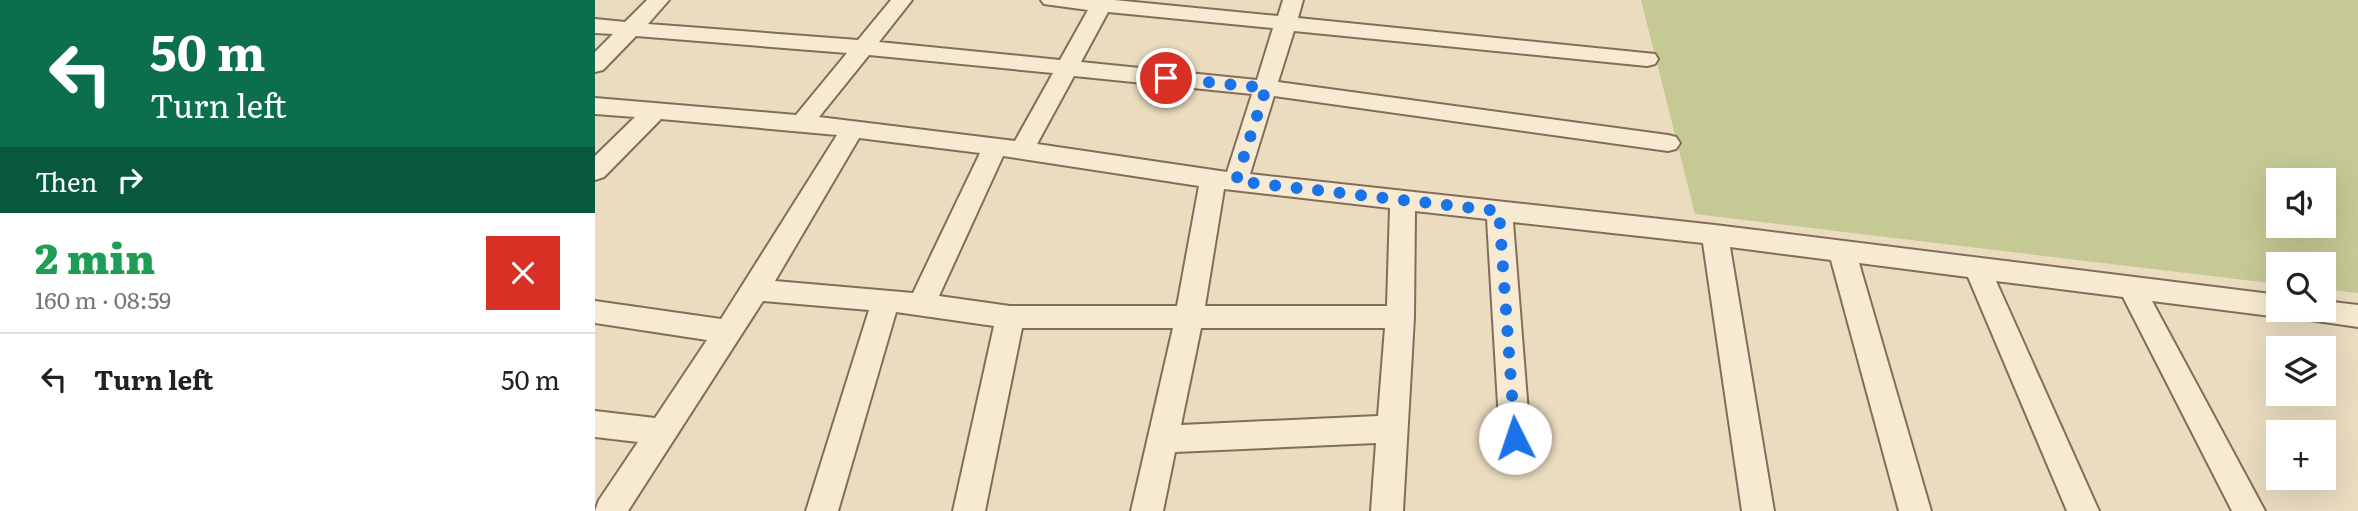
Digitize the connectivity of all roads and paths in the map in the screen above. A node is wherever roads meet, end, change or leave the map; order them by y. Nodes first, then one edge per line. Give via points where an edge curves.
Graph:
1 (659, 0) edge
2 (902, 0) edge
3 (1051, 0) edge
4 (1293, 0) edge
5 (1103, 2) edge
6 (1286, 23) junction
7 (595, 26) edge
8 (630, 29) junction
9 (862, 47) junction
10 (1647, 59) dead end
11 (595, 65) edge
12 (1066, 69) junction
13 (1266, 88) junction
14 (595, 106) edge
15 (653, 113) junction
16 (802, 123) junction
17 (853, 129) junction
18 (1668, 143) dead end
19 (995, 147) junction
20 (1022, 150) junction
21 (595, 171) edge
22 (1225, 180) junction
23 (1403, 201) junction
24 (1499, 211) junction
25 (1715, 234) junction
26 (1842, 251) junction
27 (1977, 268) junction
28 (2132, 288) junction
29 (756, 290) junction
30 (886, 300) junction
31 (2266, 304) edge
32 (921, 305) junction
33 (595, 312) edge
34 (2336, 313) edge
35 (2358, 316) edge
36 (1010, 317) junction
37 (1400, 317) junction
38 (1189, 318) junction
39 (729, 332) junction
40 (595, 424) edge
41 (1392, 429) junction
42 (662, 432) junction
43 (1515, 438) dead end
44 (1163, 439) junction
45 (610, 511) edge
46 (822, 511) edge
47 (969, 511) edge
48 (1147, 511) edge
49 (1387, 511) edge
50 (1758, 511) edge
51 (1915, 511) edge
52 (2083, 511) edge
53 (2249, 511) edge

1 - 8 street
2 - 9 street
3 - 5 street
4 - 6 street
5 - 6 street
5 - 12 street
6 - 10 street
6 - 13 street
7 - 8 street
8 - 9 street
8 - 11 street
9 - 12 street
9 - 16 street
12 - 13 street
12 - 20 street
13 - 18 street
13 - 22 street
14 - 15 street
15 - 16 street
15 - 21 street
16 - 17 street
17 - 19 street
17 - 29 street
19 - 20 street
19 - 32 street
20 - 22 street
22 - 23 street
22 - 38 street
23 - 24 street
23 - 37 street
24 - 25 street
24 - 43 street
25 - 26 street
25 - 50 street
26 - 27 street
26 - 51 street
27 - 28 street
27 - 52 street
28 - 31 street
28 - 53 street
29 - 30 street
29 - 39 street
30 - 32 street
30 - 46 street
32 - 36 street
33 - 39 street
34 - 35 street
36 - 38 street
36 - 47 street
37 - 38 street
37 - 41 street
38 - 44 street
39 - 42 street
40 - 42 street
41 - 44 street
41 - 49 street
42 - 45 street
44 - 48 street

